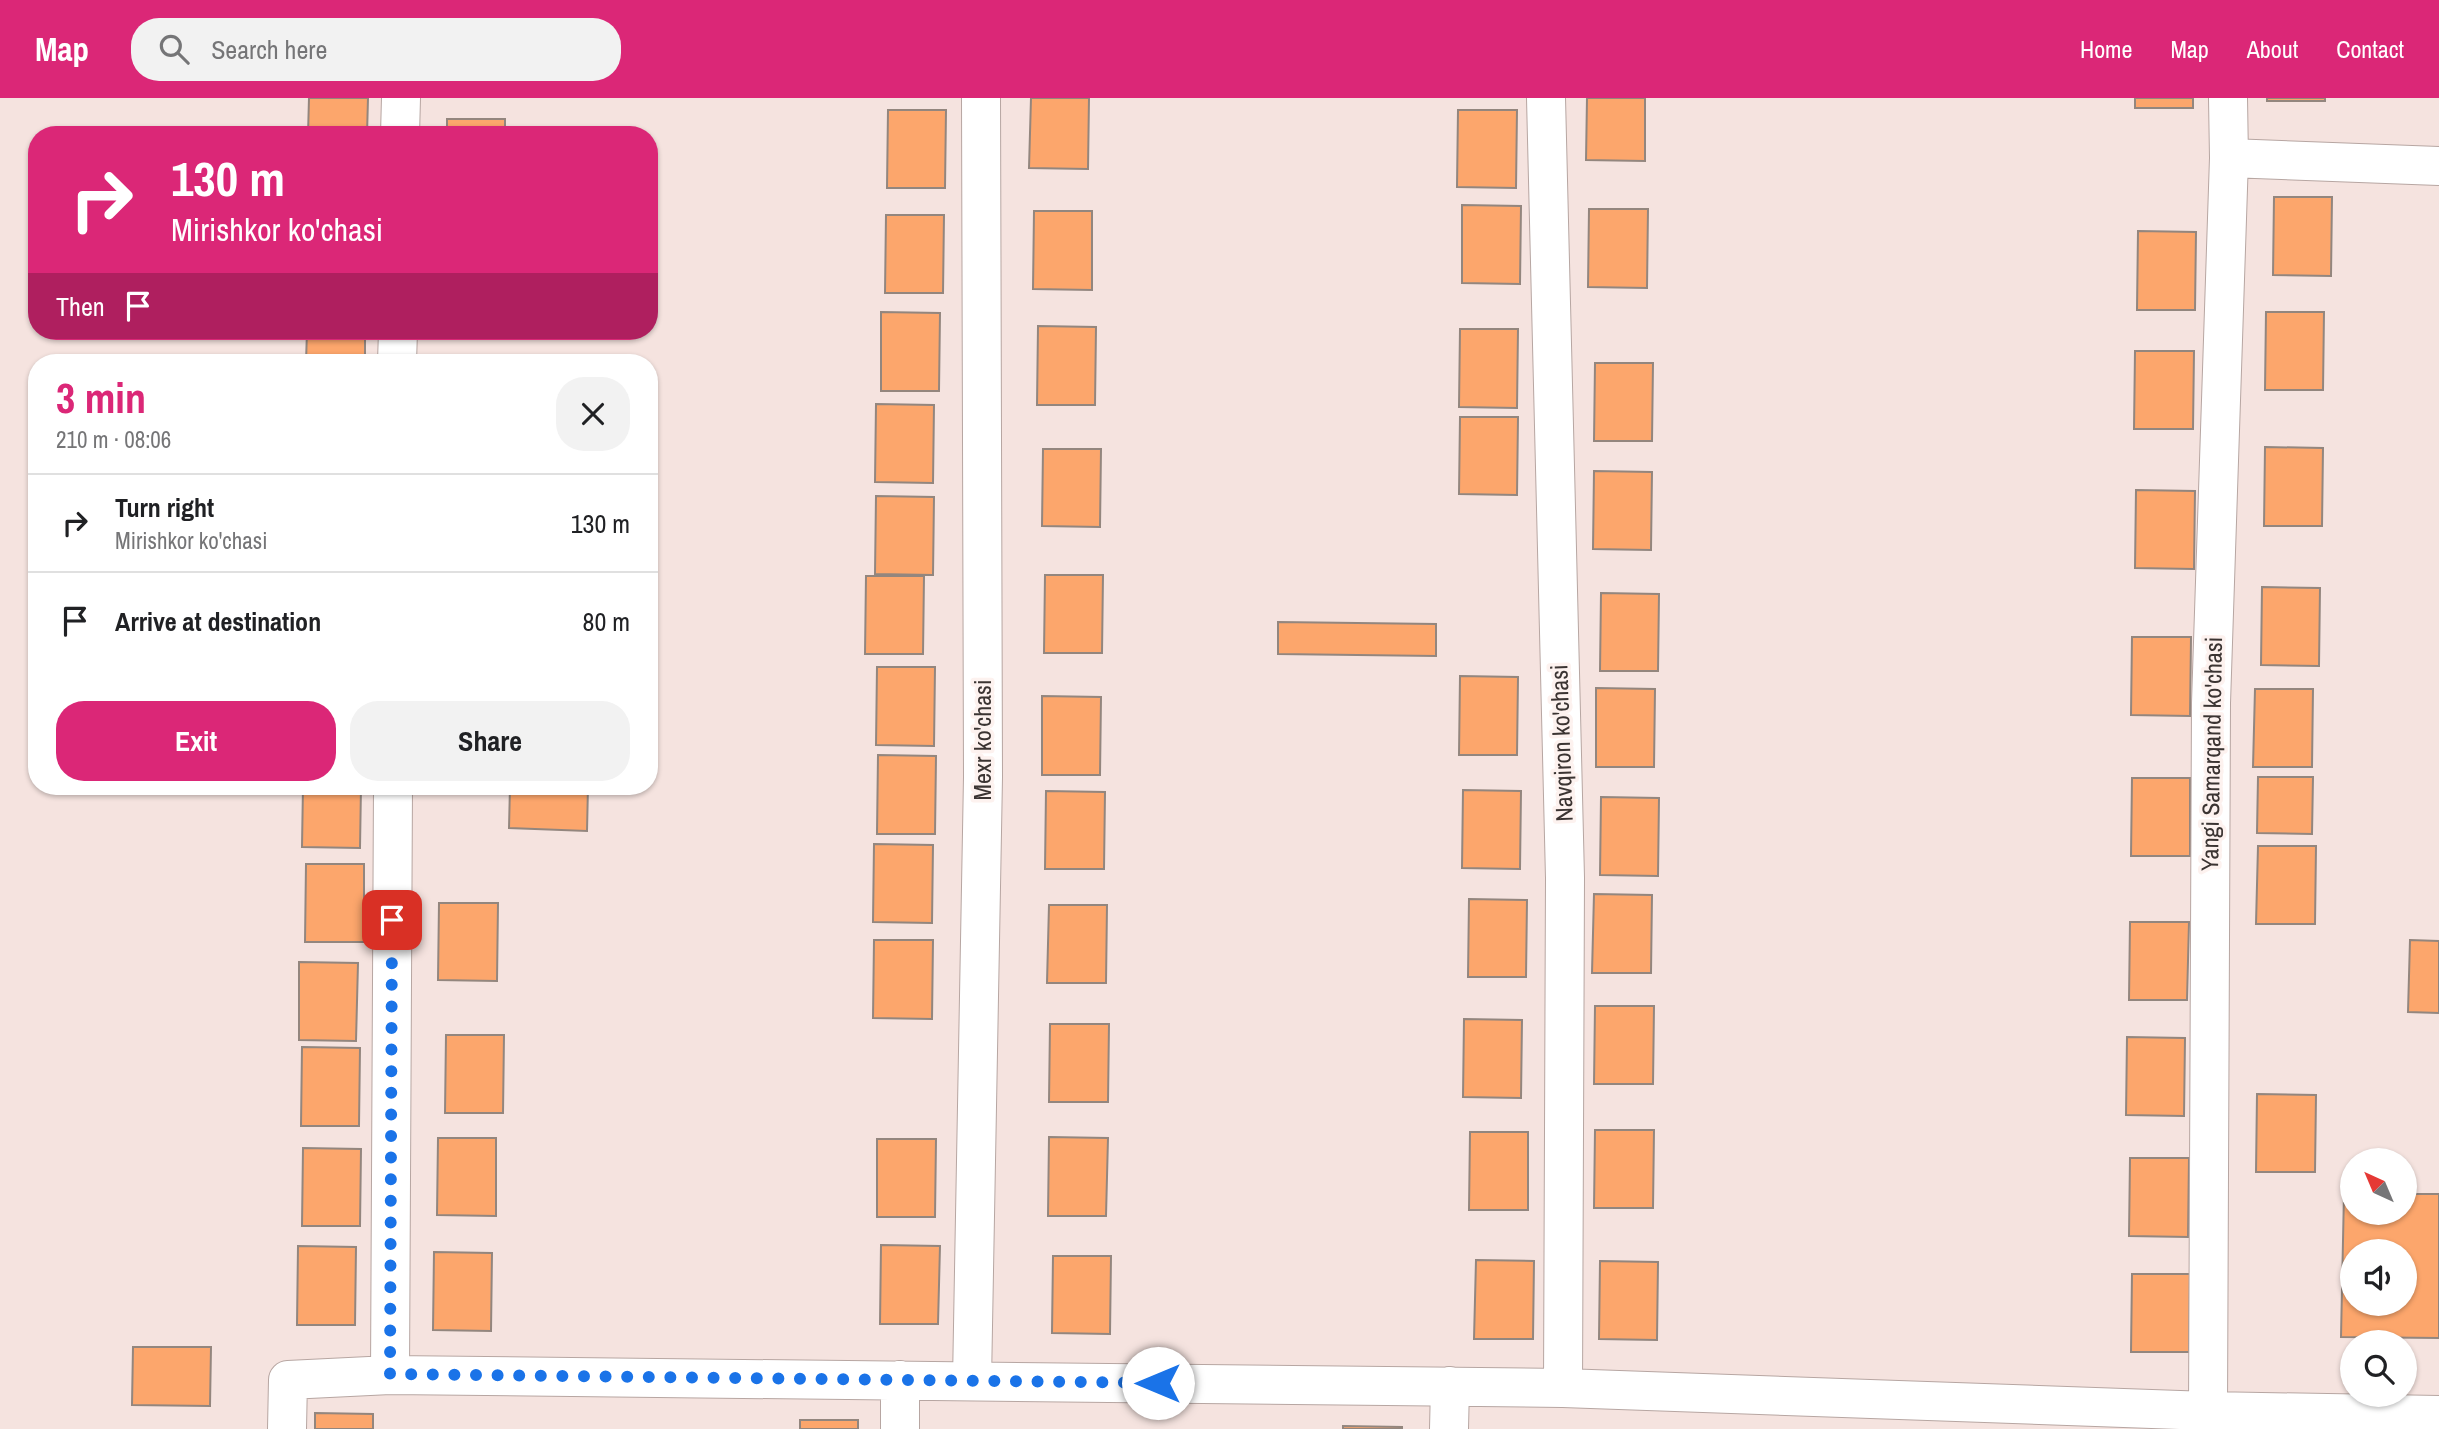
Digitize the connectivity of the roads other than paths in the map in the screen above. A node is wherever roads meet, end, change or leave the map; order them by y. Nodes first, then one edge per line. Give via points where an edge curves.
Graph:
1 (401, 98) edge
2 (981, 98) edge
3 (1546, 98) edge
4 (2228, 98) edge
5 (400, 126) edge
6 (2229, 158) junction
7 (2439, 166) edge
8 (393, 795) edge
9 (390, 1374) junction
10 (900, 1380) junction
11 (972, 1381) junction
12 (1450, 1386) junction
13 (1563, 1388) junction
14 (2208, 1411) junction
15 (2439, 1415) edge
16 (1982, 1416) edge
17 (287, 1429) edge
18 (900, 1429) edge
19 (1449, 1429) edge

1 - 5 street
2 - 11 street, Mexr ko'chasi via 983,777
3 - 13 street, Navqiron ko'chasi via 1565,878
4 - 6 street, Yangi Samarqand ko'chasi
6 - 7 street
6 - 14 street, Yangi Samarqand ko'chasi via 2211,703
8 - 9 street
9 - 10 street
9 - 17 street via 288,1380
10 - 11 street
10 - 18 street
11 - 12 street
12 - 13 street
12 - 19 street
13 - 16 street
14 - 15 street
14 - 16 street

